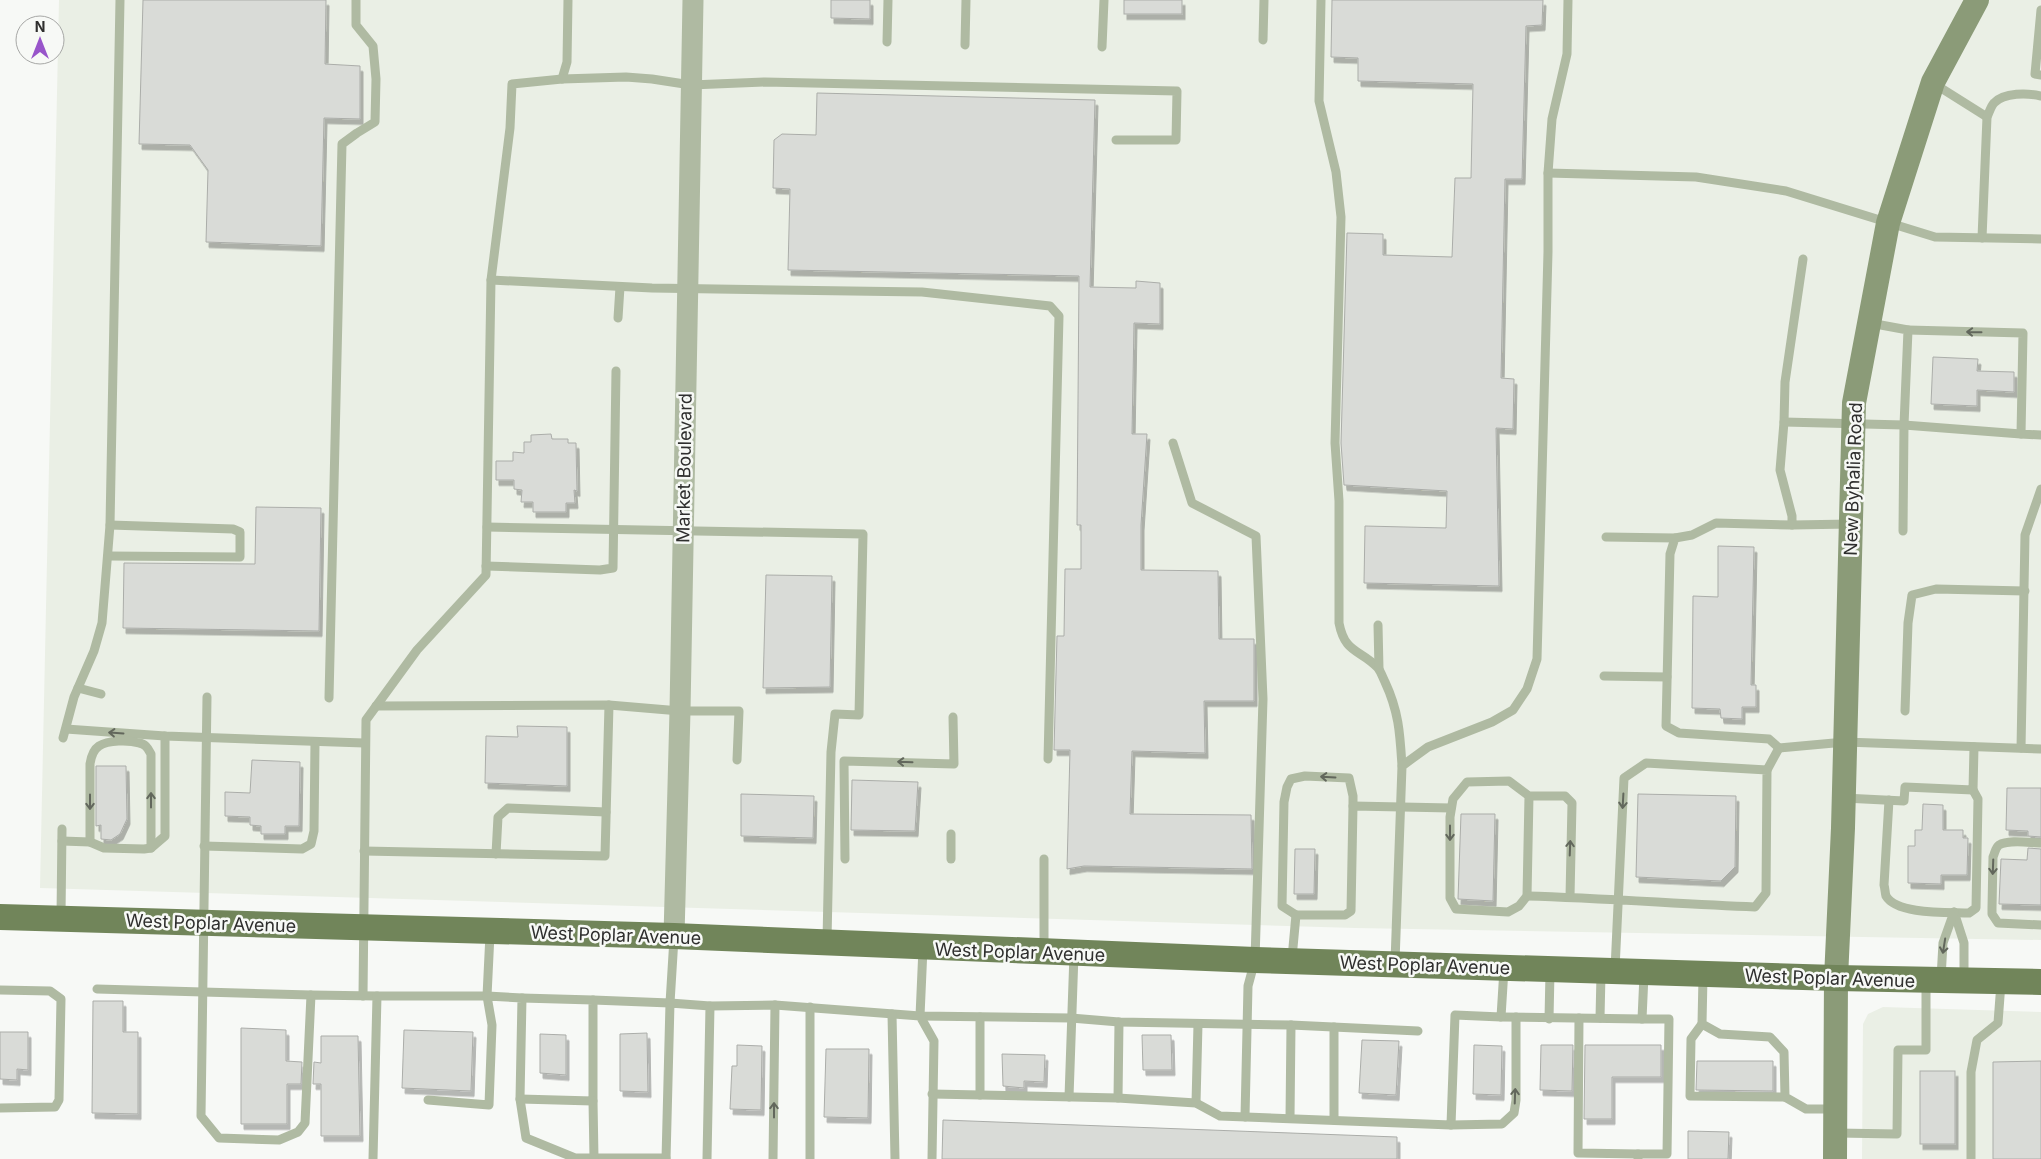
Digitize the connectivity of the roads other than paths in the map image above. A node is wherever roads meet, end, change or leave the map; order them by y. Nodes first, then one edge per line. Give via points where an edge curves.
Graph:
1 (120, 0) edge
2 (356, 0) edge
3 (568, 0) edge
4 (693, 0) edge
5 (888, 0) edge
6 (966, 0) edge
7 (1104, 0) edge
8 (1264, 0) edge
9 (1321, 0) edge
10 (1568, 0) edge
11 (1977, 0) edge
12 (2041, 10) edge
13 (1263, 40) dead end
14 (887, 42) dead end
15 (965, 45) dead end
16 (1102, 47) dead end
17 (2041, 75) edge
18 (562, 79) junction
19 (1933, 82) junction
20 (691, 85) junction
21 (2041, 96) edge
22 (1986, 117) junction
23 (1116, 140) dead end
24 (1548, 173) junction
25 (1888, 222) junction
26 (1982, 238) junction
27 (2041, 239) edge
28 (1802, 259) dead end
29 (491, 280) junction
30 (620, 287) junction
31 (687, 288) junction
32 (618, 318) dead end
33 (1869, 323) junction
34 (1908, 330) junction
35 (616, 370) dead end
36 (1784, 422) junction
37 (1854, 423) junction
38 (1904, 425) junction
39 (2022, 434) junction
40 (2041, 435) edge
41 (1173, 442) dead end
42 (2041, 489) edge
43 (1851, 524) junction
44 (110, 525) junction
45 (1792, 525) junction
46 (487, 527) junction
47 (614, 530) junction
48 (682, 530) junction
49 (1904, 531) dead end
50 (1606, 537) dead end
51 (1675, 538) junction
52 (108, 556) junction
53 (486, 566) junction
54 (2024, 590) junction
55 (1378, 625) dead end
56 (1379, 669) junction
57 (1604, 676) dead end
58 (1667, 677) junction
59 (78, 688) junction
60 (101, 694) dead end
61 (206, 697) dead end
62 (329, 698) dead end
63 (609, 705) junction
64 (376, 706) junction
65 (680, 711) junction
66 (1905, 711) dead end
67 (953, 717) dead end
68 (165, 736) junction
69 (206, 738) junction
70 (315, 742) junction
71 (1845, 742) junction
72 (364, 743) junction
73 (1974, 747) junction
74 (1779, 748) junction
75 (2021, 748) junction
76 (2041, 749) edge
77 (1048, 759) dead end
78 (738, 760) dead end
79 (1402, 766) junction
80 (1767, 770) junction
81 (1972, 790) junction
82 (1528, 796) junction
83 (1844, 798) junction
84 (1889, 800) junction
85 (1353, 806) junction
86 (1400, 807) junction
87 (1451, 808) junction
88 (606, 812) junction
89 (62, 829) dead end
90 (951, 834) dead end
91 (62, 841) junction
92 (90, 842) junction
93 (2041, 844) edge
94 (204, 846) junction
95 (151, 848) junction
96 (364, 851) junction
97 (496, 854) junction
98 (845, 859) dead end
99 (951, 859) dead end
100 (1044, 859) dead end
101 (1527, 896) junction
102 (1570, 897) junction
103 (1618, 901) junction
104 (1954, 912) junction
105 (1296, 915) junction
106 (0, 917) edge
107 (61, 919) junction
108 (202, 923) junction
109 (2041, 925) edge
110 (363, 928) junction
111 (490, 931) junction
112 (674, 936) junction
113 (827, 943) junction
114 (923, 947) junction
115 (1044, 953) junction
116 (1074, 954) junction
117 (1255, 960) junction
118 (1292, 961) junction
119 (1395, 964) junction
120 (1504, 968) junction
121 (1550, 969) junction
122 (1608, 971) junction
123 (1644, 972) junction
124 (1703, 974) junction
125 (1836, 978) junction
126 (1944, 981) junction
127 (2001, 981) junction
128 (2041, 982) edge
129 (97, 989) dead end
130 (0, 990) edge
131 (202, 992) junction
132 (310, 995) junction
133 (363, 996) junction
134 (377, 996) junction
135 (487, 996) junction
136 (522, 998) junction
137 (593, 1000) junction
138 (670, 1003) junction
139 (775, 1005) junction
140 (710, 1006) junction
141 (810, 1007) junction
142 (892, 1014) junction
143 (920, 1016) junction
144 (980, 1017) junction
145 (1501, 1017) junction
146 (1516, 1017) junction
147 (1071, 1018) junction
148 (1579, 1018) junction
149 (1600, 1018) junction
150 (1550, 1019) junction
151 (1642, 1019) junction
152 (1119, 1022) junction
153 (1198, 1024) junction
154 (1702, 1024) junction
155 (1248, 1025) junction
156 (1291, 1025) junction
157 (1334, 1027) junction
158 (1418, 1030) dead end
159 (932, 1094) junction
160 (980, 1095) junction
161 (1069, 1097) junction
162 (1786, 1097) junction
163 (520, 1098) junction
164 (1118, 1098) junction
165 (428, 1100) dead end
166 (593, 1101) junction
167 (1196, 1102) junction
168 (0, 1108) edge
169 (1835, 1109) junction
170 (1245, 1117) junction
171 (1290, 1118) junction
172 (1334, 1120) junction
173 (1451, 1125) junction
174 (1835, 1133) junction
175 (1638, 1157) edge
176 (594, 1158) junction
177 (373, 1159) edge
178 (666, 1159) edge
179 (708, 1159) edge
180 (774, 1159) edge
181 (810, 1159) edge
182 (895, 1159) edge
183 (932, 1159) edge
184 (1835, 1159) edge
185 (1971, 1159) edge

1 - 44 lane
2 - 62 lane via 356,25 373,46 375,122 342,144
3 - 18 lane via 567,62
4 - 20 street, Market Boulevard
5 - 14 lane
6 - 15 lane
7 - 16 lane
8 - 13 lane
9 - 56 lane via 1319,100 1336,172 1341,218 1335,443 1340,501 1339,623 1342,637 1352,650
10 - 24 lane via 1567,54 1552,119
11 - 19 main road, New Byhalia Road
12 - 17 lane via 2035,74
18 - 20 lane via 652,79
18 - 29 lane via 512,84 510,128
19 - 22 lane
19 - 25 main road, New Byhalia Road
20 - 23 lane via 765,82 1177,91 1176,140
20 - 31 street, Market Boulevard
21 - 22 lane via 2010,96 1995,102
22 - 26 lane
24 - 25 lane via 1696,177 1786,191
24 - 79 lane via 1537,659 1527,689 1513,710 1492,722 1428,747
25 - 26 lane via 1935,237
25 - 33 main road, New Byhalia Road
26 - 27 lane
28 - 36 lane via 1785,382
29 - 30 lane
29 - 46 lane
30 - 31 lane
30 - 32 lane
31 - 48 street, Market Boulevard
31 - 77 lane via 922,292 1050,306 1059,316
33 - 34 lane
33 - 37 main road, New Byhalia Road via 1854,403
34 - 38 lane
39 -> 34 lane via 2023,333
35 - 47 lane
36 - 37 lane
36 - 45 lane via 1780,470
37 - 38 lane
37 - 43 main road, New Byhalia Road
38 - 39 lane
38 - 49 lane
39 - 40 lane
41 - 117 lane via 1192,503 1256,536 1263,699
42 - 54 lane via 2025,535
43 - 45 lane
43 - 71 main road, New Byhalia Road
44 - 52 lane
44 - 52 lane via 233,529 240,532 240,556
45 - 51 lane via 1716,523 1692,535
46 - 47 lane
46 - 53 lane
47 - 48 lane
47 - 53 lane via 612,568
48 - 65 street, Market Boulevard
48 - 113 lane via 863,534 859,715 835,714
50 - 51 lane
51 - 58 lane via 1670,554
52 - 59 lane via 102,624
53 - 64 lane via 486,575 417,650
54 - 66 lane via 1936,589 1912,594
54 - 75 lane
55 - 56 lane
56 - 79 lane via 1391,694 1399,723
57 - 58 lane
58 - 74 lane via 1666,726 1680,733 1769,739
59 - 60 lane
68 -> 59 lane via 64,734
61 - 69 lane
63 - 64 lane
63 - 65 lane
63 - 88 lane
64 - 72 lane via 366,720
65 - 78 lane via 739,711
65 - 112 street, Market Boulevard
67 -> 98 lane via 954,764 844,761
68 - 69 lane
68 - 95 lane via 166,836
69 - 70 lane
69 - 94 lane
70 - 72 lane
70 - 94 lane via 311,844 302,849
71 - 73 lane
71 - 74 lane
71 - 83 main road, New Byhalia Road
72 - 96 lane
73 - 75 lane
73 - 81 lane
74 - 80 lane
75 - 76 lane
79 - 86 lane
80 -> 103 lane via 1646,763 1624,778
80 - 103 lane via 1766,893 1755,907
81 - 84 lane via 1904,787 1904,801
81 - 104 lane via 1978,799 1976,908 1970,913
82 - 87 lane via 1509,781 1467,782 1453,799
82 - 101 lane
102 -> 82 lane via 1572,803 1565,796
83 - 84 lane
83 - 125 main road, New Byhalia Road
84 - 104 lane via 1886,896 1904,909
85 - 86 lane
85 - 105 lane via 1351,911 1345,915
85 -> 105 lane via 1349,778 1304,776 1291,779 1284,802 1282,906
86 - 87 lane
86 - 119 lane
87 -> 101 lane via 1450,898 1456,909 1508,912
88 - 97 lane via 508,808 498,817
88 - 97 lane via 605,856
89 - 91 lane
90 - 99 lane
91 - 92 lane
91 - 107 lane
92 - 95 lane via 104,848
95 -> 92 lane via 151,754 146,746 139,743 105,743 92,756
93 -> 109 lane via 1999,845 1994,857 1992,908 1998,923
94 - 108 lane
96 - 97 lane
96 - 110 lane
100 - 115 lane
101 - 102 lane
102 - 103 lane
103 - 122 lane
104 -> 126 lane via 1943,943
104 - 126 lane via 1964,943
105 - 118 lane
106 - 107 main road, West Poplar Avenue
107 - 108 main road, West Poplar Avenue
108 - 110 main road, West Poplar Avenue
108 - 131 lane
110 - 111 main road, West Poplar Avenue
110 - 133 lane
111 - 112 main road, West Poplar Avenue
111 - 135 lane
112 - 113 main road, West Poplar Avenue
112 - 138 lane
113 - 114 main road, West Poplar Avenue
114 - 115 main road, West Poplar Avenue
114 - 143 lane
115 - 116 main road, West Poplar Avenue
116 - 117 main road, West Poplar Avenue
116 - 147 lane
117 - 118 main road, West Poplar Avenue
117 - 155 lane via 1248,986
118 - 119 main road, West Poplar Avenue
119 - 120 main road, West Poplar Avenue
120 - 121 main road, West Poplar Avenue
120 - 145 lane
121 - 122 main road, West Poplar Avenue
121 - 150 lane
122 - 123 main road, West Poplar Avenue
122 - 149 lane
123 - 124 main road, West Poplar Avenue
123 - 151 lane
124 - 125 main road, West Poplar Avenue
124 - 154 lane
125 - 126 main road, West Poplar Avenue
125 - 169 main road, New Byhalia Road
126 - 127 main road, West Poplar Avenue
126 - 174 lane via 1926,1050 1898,1050 1897,1134
127 - 128 main road, West Poplar Avenue
127 - 185 lane via 1998,1023 1977,1040 1971,1072
129 - 131 lane
130 - 168 lane via 50,991 61,999 60,1100 55,1107
131 - 132 lane
131 - 132 lane via 201,1116 219,1138 279,1140 298,1132 305,1123
132 - 133 lane
133 - 134 lane
134 - 135 lane
134 - 177 lane
135 - 136 lane
135 - 165 lane via 492,1025 489,1105
136 - 137 lane
136 - 163 lane
137 - 138 lane
137 - 166 lane
138 - 140 lane
138 - 178 lane
139 - 140 lane
139 - 141 lane
180 -> 139 lane
140 - 179 lane
141 - 142 lane
141 - 181 lane
142 - 143 lane
142 - 182 lane
143 - 144 lane
143 - 159 lane via 934,1041
144 - 147 lane
144 - 160 lane
145 - 146 lane
145 - 173 lane via 1455,1015
146 - 150 lane
173 -> 146 lane via 1502,1124 1514,1113
147 - 152 lane
147 - 161 lane
148 - 149 lane
148 - 150 lane
148 - 175 lane via 1578,1153
149 - 151 lane
151 - 175 lane via 1669,1019 1667,1154
152 - 153 lane
152 - 164 lane
153 - 155 lane
153 - 167 lane
154 - 162 lane via 1720,1034 1770,1037 1784,1052
154 - 162 lane via 1691,1039 1690,1096
155 - 156 lane
155 - 170 lane
156 - 157 lane
156 - 171 lane
157 - 158 lane
157 - 172 lane
159 - 160 lane
159 - 183 lane
160 - 161 lane
161 - 164 lane
162 - 169 lane via 1806,1109
163 - 166 lane
163 - 176 lane via 526,1138 575,1158
164 - 167 lane
166 - 176 lane
167 - 170 lane via 1220,1116
169 - 174 main road, New Byhalia Road
170 - 171 lane
171 - 172 lane
172 - 173 lane
174 - 184 main road, New Byhalia Road
176 - 178 lane

